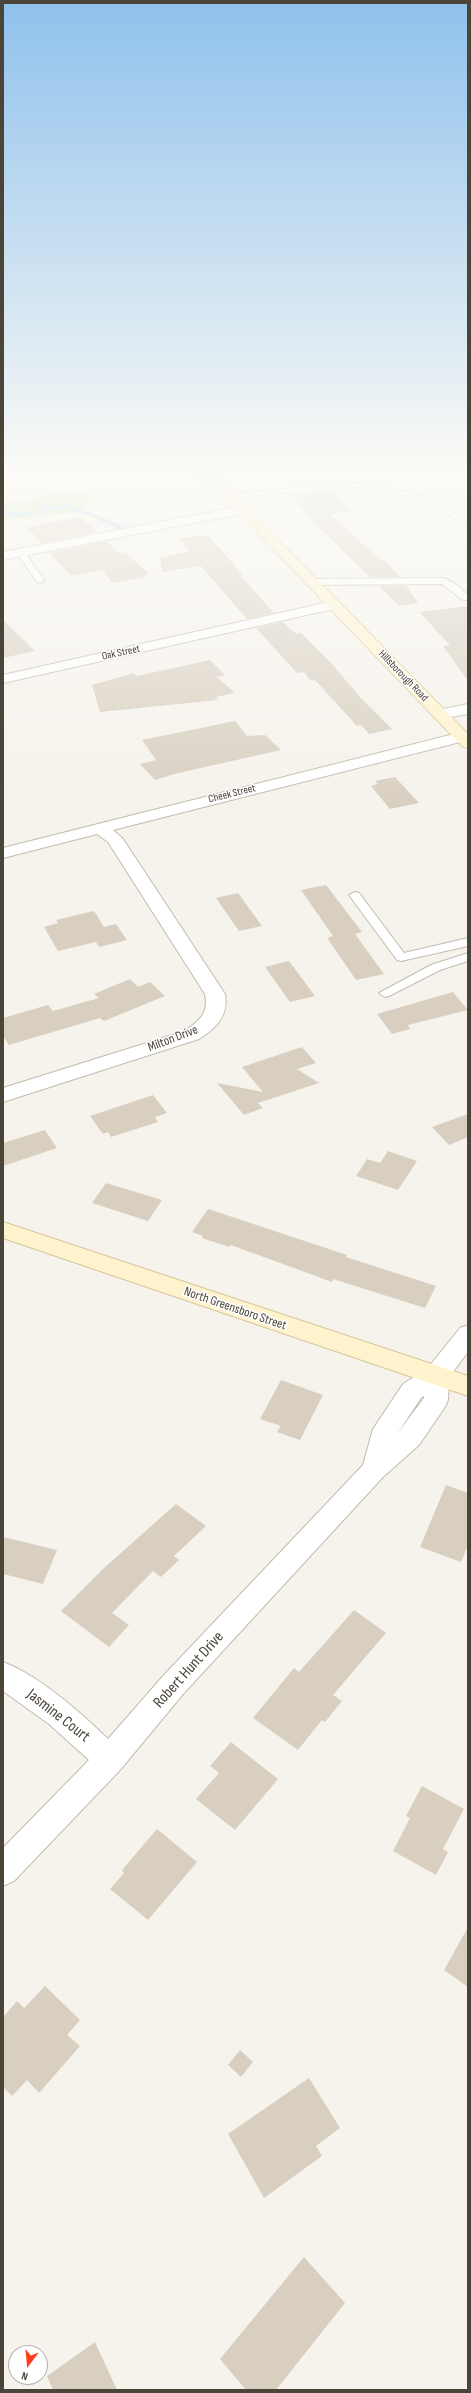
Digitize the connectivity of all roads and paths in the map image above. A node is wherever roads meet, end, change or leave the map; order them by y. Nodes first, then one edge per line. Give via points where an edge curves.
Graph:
1 (311, 582) edge
2 (447, 583) edge
3 (466, 598) dead end
4 (333, 605) junction
5 (3, 679) edge
6 (468, 709) edge
7 (439, 714) junction
8 (465, 740) edge
9 (100, 828) junction
10 (3, 853) edge
11 (355, 895) dead end
12 (468, 942) edge
13 (468, 957) edge
14 (385, 994) dead end
15 (3, 1095) edge
16 (3, 1230) edge
17 (468, 1334) edge
18 (437, 1375) junction
19 (468, 1386) edge
20 (3, 1675) edge
21 (109, 1760) junction
22 (3, 1870) edge

1 - 4 street, Hillsborough Road
2 - 3 lane
4 - 5 street, Oak Street
4 - 7 street, Hillsborough Road
6 - 7 street
7 - 8 street, Hillsborough Road
8 - 9 street, Cheek Street
9 - 10 street, Cheek Street
9 - 15 street, Milton Drive via 114,839 215,994 217,1003 214,1016 207,1025 192,1035
11 - 12 lane via 401,957
13 - 14 lane via 423,973
16 - 18 street, North Greensboro Street
17 - 18 street
18 - 19 street, North Greensboro Street
18 - 21 street, Robert Hunt Drive via 436,1400 410,1438 374,1470 174,1684
20 - 21 street, Jasmine Court via 59,1714
21 - 22 street, Robert Hunt Drive

